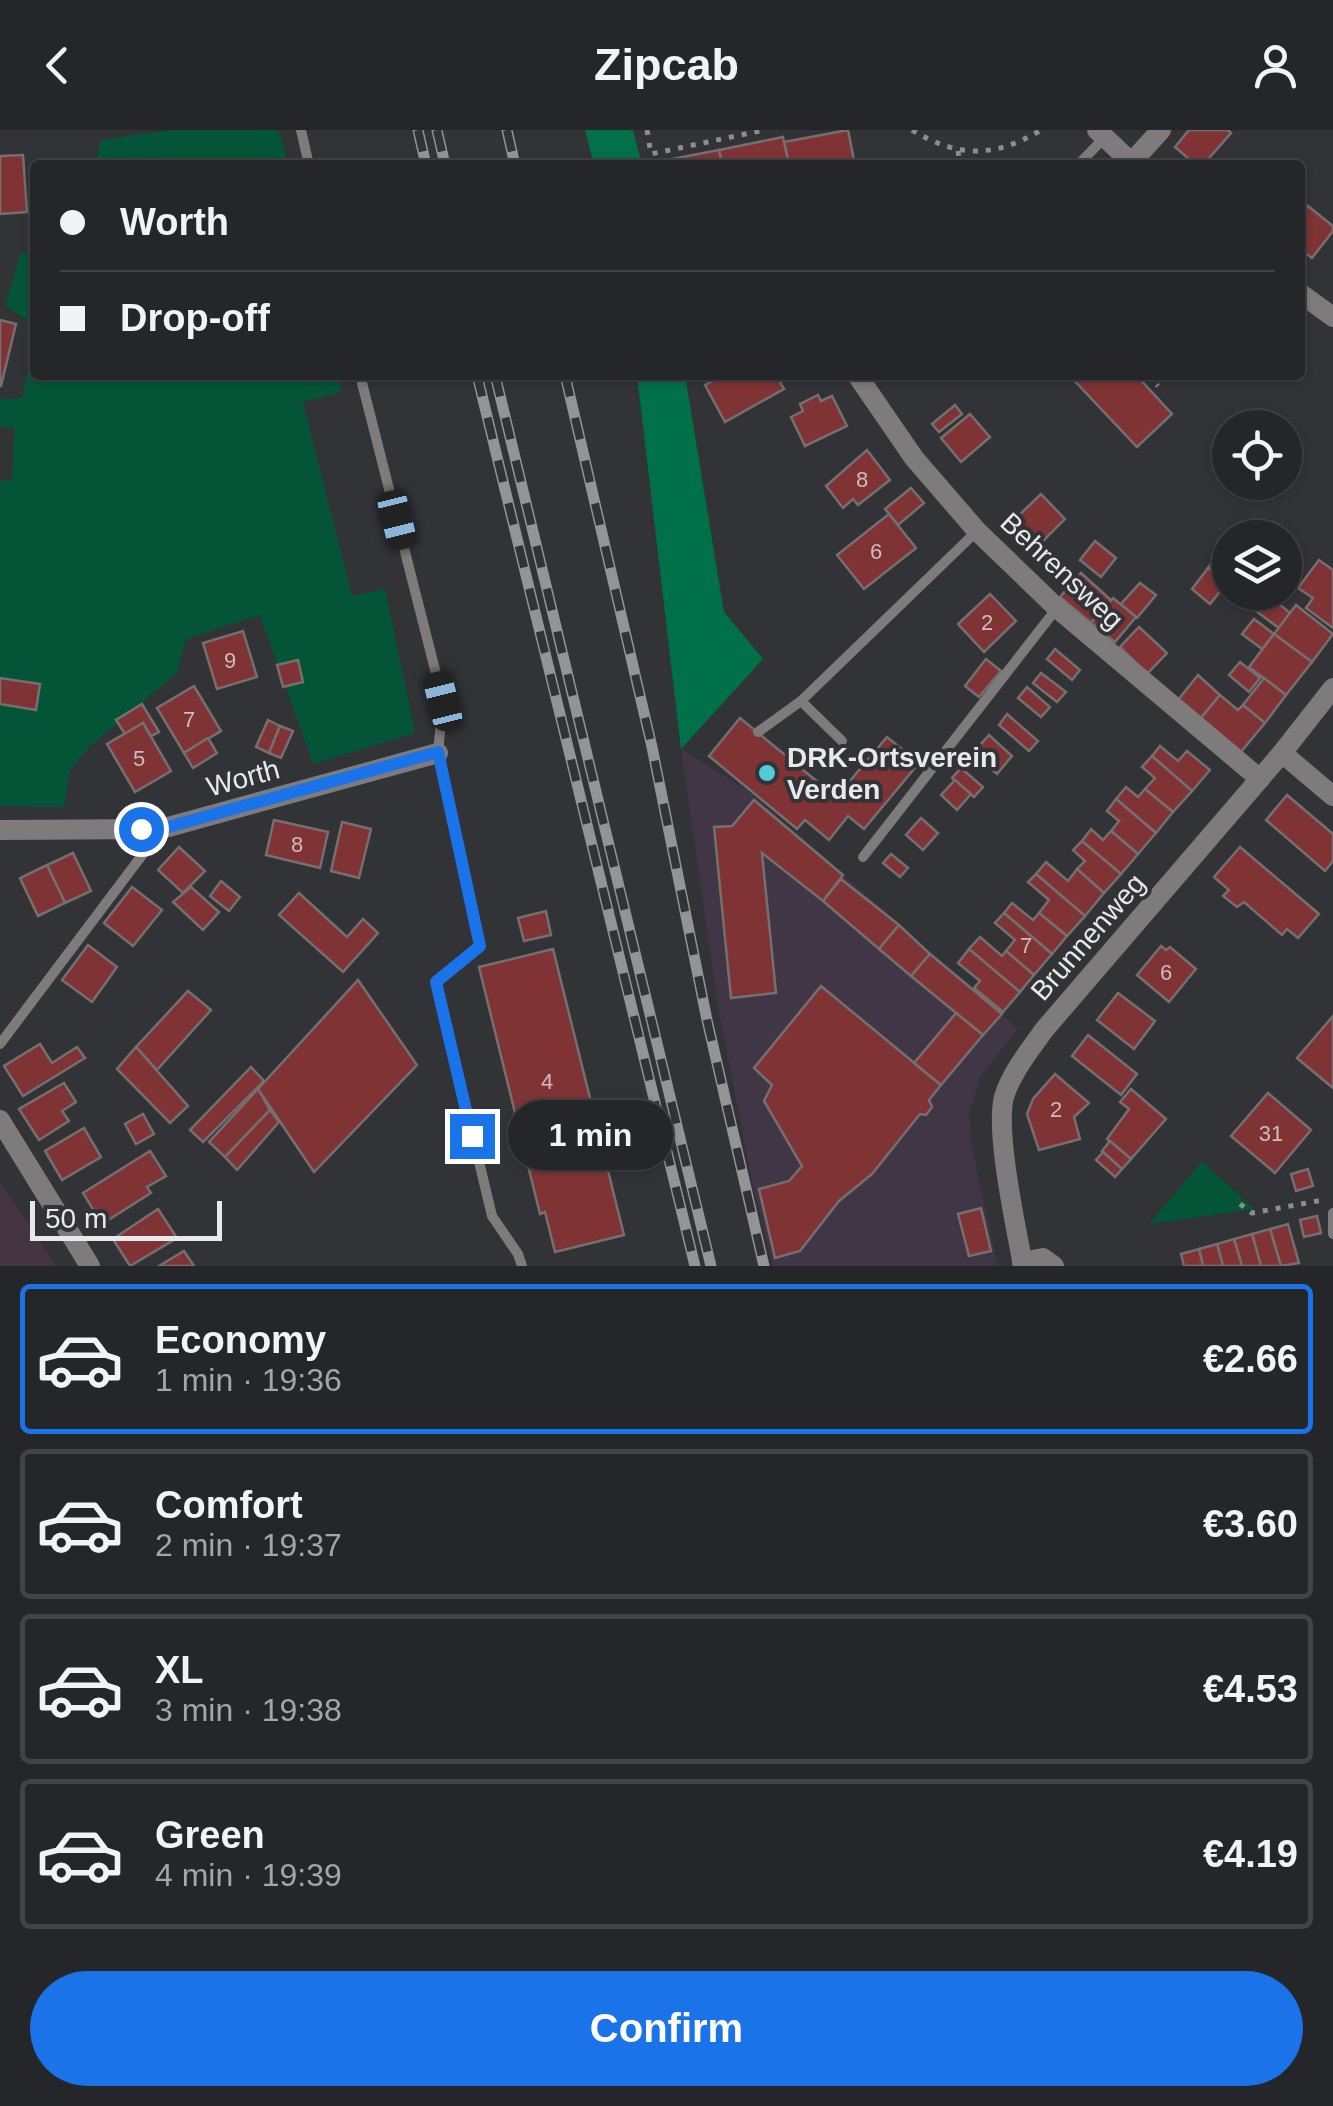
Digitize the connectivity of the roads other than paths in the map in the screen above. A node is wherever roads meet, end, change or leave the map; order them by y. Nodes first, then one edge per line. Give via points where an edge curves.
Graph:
1 (301, 130) edge
2 (1161, 130) edge
3 (1101, 134) edge
4 (308, 160) edge
5 (1082, 160) edge
6 (1128, 160) edge
7 (1135, 160) edge
8 (1305, 297) edge
9 (1333, 317) edge
10 (361, 380) edge
11 (860, 380) edge
12 (976, 530) junction
13 (1057, 608) junction
14 (1333, 688) edge
15 (801, 700) junction
16 (758, 732) dead end
17 (842, 741) dead end
18 (438, 752) junction
19 (1282, 754) junction
20 (1260, 779) junction
21 (1333, 796) edge
22 (161, 829) junction
23 (0, 830) edge
24 (863, 857) dead end
25 (0, 1044) edge
26 (0, 1120) edge
27 (1333, 1213) edge
28 (1333, 1234) edge
29 (1023, 1264) edge
30 (90, 1266) edge
31 (522, 1266) edge
32 (1054, 1266) edge

1 - 4 lane
2 - 7 street
3 - 5 lane
3 - 6 street
8 - 9 street
10 - 18 lane via 443,701
11 - 12 street, Behrensweg via 914,458
12 - 13 street, Behrensweg
12 - 15 lane
13 - 20 street, Behrensweg
13 - 24 lane
14 - 19 street, Brunnenweg
15 - 16 lane
15 - 17 lane
18 - 22 street, Worth
18 - 31 lane via 480,946 436,982 492,1216
19 - 20 street, Brunnenweg
19 - 21 street
20 - 29 street, Brunnenweg via 1044,1030 1004,1095 1001,1125
22 - 23 street, Worth
22 - 25 lane
26 - 30 street
27 - 28 lane
29 - 32 street via 1043,1258

